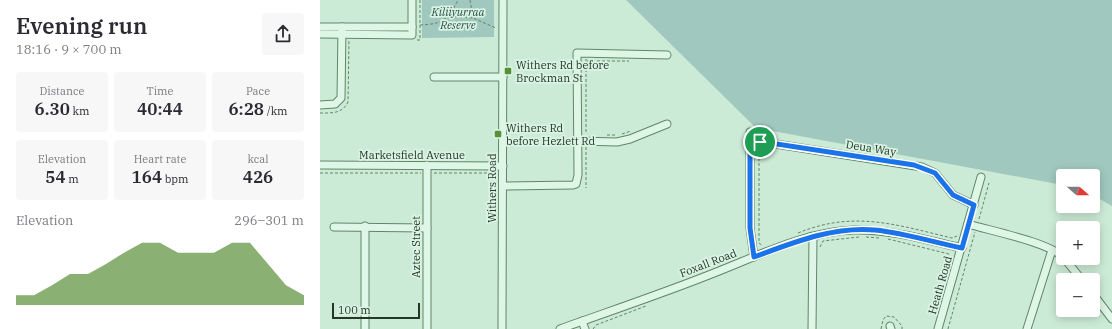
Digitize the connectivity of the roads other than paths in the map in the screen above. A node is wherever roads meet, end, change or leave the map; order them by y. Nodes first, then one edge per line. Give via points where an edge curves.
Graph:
1 (412, 0) edge
2 (503, 0) edge
3 (320, 27) edge
4 (342, 31) junction
5 (320, 34) edge
6 (667, 55) dead end
7 (434, 77) dead end
8 (503, 77) junction
9 (320, 105) edge
10 (667, 124) dead end
11 (750, 132) dead end
12 (750, 140) junction
13 (577, 141) junction
14 (320, 165) edge
15 (427, 165) junction
16 (503, 166) junction
17 (981, 177) dead end
18 (503, 186) junction
19 (974, 205) junction
20 (968, 224) junction
21 (365, 226) junction
22 (334, 227) dead end
23 (427, 228) junction
24 (813, 237) junction
25 (962, 248) junction
26 (1052, 250) junction
27 (1056, 253) edge
28 (754, 257) junction
29 (1069, 265) edge
30 (1076, 273) edge
31 (1100, 303) edge
32 (1112, 319) edge
33 (582, 321) junction
34 (365, 329) edge
35 (428, 329) edge
36 (502, 329) edge
37 (560, 329) edge
38 (585, 329) edge
39 (812, 329) edge
40 (938, 329) edge
41 (1027, 329) edge

1 - 4 street via 412,31
2 - 8 street, Withers Road
3 - 4 street
4 - 5 street
4 - 9 street via 341,98 335,104
6 - 13 street via 577,53
7 - 8 street
8 - 16 street, Withers Road
10 - 13 street via 617,142
11 - 12 street
12 - 19 street, Deua Way via 922,167 935,173 953,195
12 - 28 street via 750,228
13 - 18 street via 578,180 573,185
14 - 15 street, Marketsfield Avenue
15 - 16 street, Marketsfield Avenue
15 - 23 street, Aztec Street
16 - 18 street, Withers Road
17 - 19 street, Heath Road
18 - 36 street, Withers Road
19 - 20 street, Heath Road
20 - 25 street, Heath Road
20 - 26 street
21 - 22 street
21 - 23 street
21 - 34 street
23 - 35 street, Aztec Street
24 - 25 street, Foxall Road via 835,232 874,230
24 - 28 street, Foxall Road
24 - 39 street
25 - 40 street, Heath Road
26 - 27 street
26 - 41 street
28 - 33 street, Foxall Road
29 - 30 street
31 - 32 street
33 - 37 street, Foxall Road
33 - 38 street

